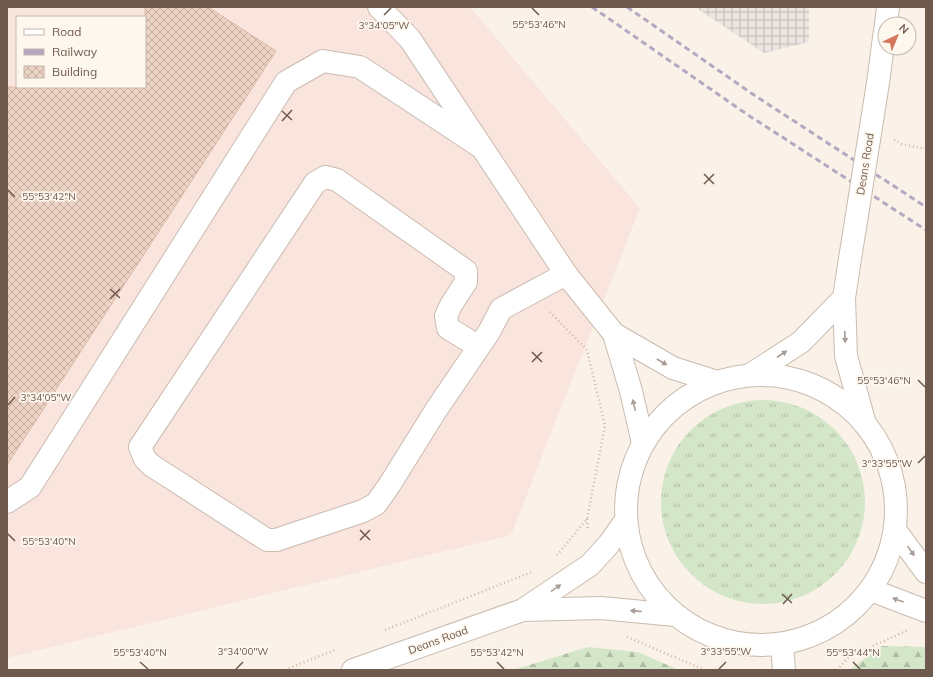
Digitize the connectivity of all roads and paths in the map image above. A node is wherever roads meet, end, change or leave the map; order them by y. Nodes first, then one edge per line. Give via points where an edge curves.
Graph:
1 (379, 7) edge
2 (882, 56) edge
3 (481, 147) junction
4 (566, 274) junction
5 (531, 293) junction
6 (844, 298) junction
7 (614, 334) junction
8 (479, 348) junction
9 (750, 375) junction
10 (717, 382) junction
11 (865, 424) junction
12 (643, 443) junction
13 (7, 502) edge
14 (626, 520) junction
15 (895, 530) junction
16 (554, 559) dead end
17 (534, 571) dead end
18 (926, 572) edge
19 (871, 590) junction
20 (523, 610) junction
21 (675, 615) junction
22 (919, 618) edge
23 (380, 632) dead end
24 (782, 644) junction
25 (343, 647) dead end
26 (284, 670) edge
27 (353, 670) edge
28 (784, 670) edge
29 (837, 670) edge

1 - 3 street via 410,39
2 - 6 street, Deans Road, bridge
3 - 4 street
3 - 13 street via 360,67 323,61 286,82 30,487
4 - 5 street
4 - 7 street
5 - 8 street via 501,309
5 - 16 path via 587,350 605,426 587,519
9 -> 6 street via 801,342
6 -> 11 street, Deans Road via 846,356
7 -> 10 street via 673,368
12 -> 7 street
8 - 8 street via 376,504 363,511 276,540 267,540 151,465 144,459 140,447 315,183 325,177 337,180 466,272 466,282 446,316 448,328
9 - 10 street
9 - 11 street via 793,379 832,395
10 - 12 street via 682,401 662,417
11 - 15 street via 885,456 895,492
12 - 14 street via 629,480
20 -> 14 street, Deans Road via 590,564 609,544
14 - 21 street via 633,556 650,588
15 -> 18 street
15 - 19 street via 887,562
17 - 23 path
22 -> 19 street
19 - 24 street via 832,626
21 -> 20 street, Deans Road via 601,608
20 - 27 street, Deans Road
21 - 24 street via 698,631 725,641 754,646
22 - 29 path via 907,630 849,657
24 - 28 street
25 - 26 path

